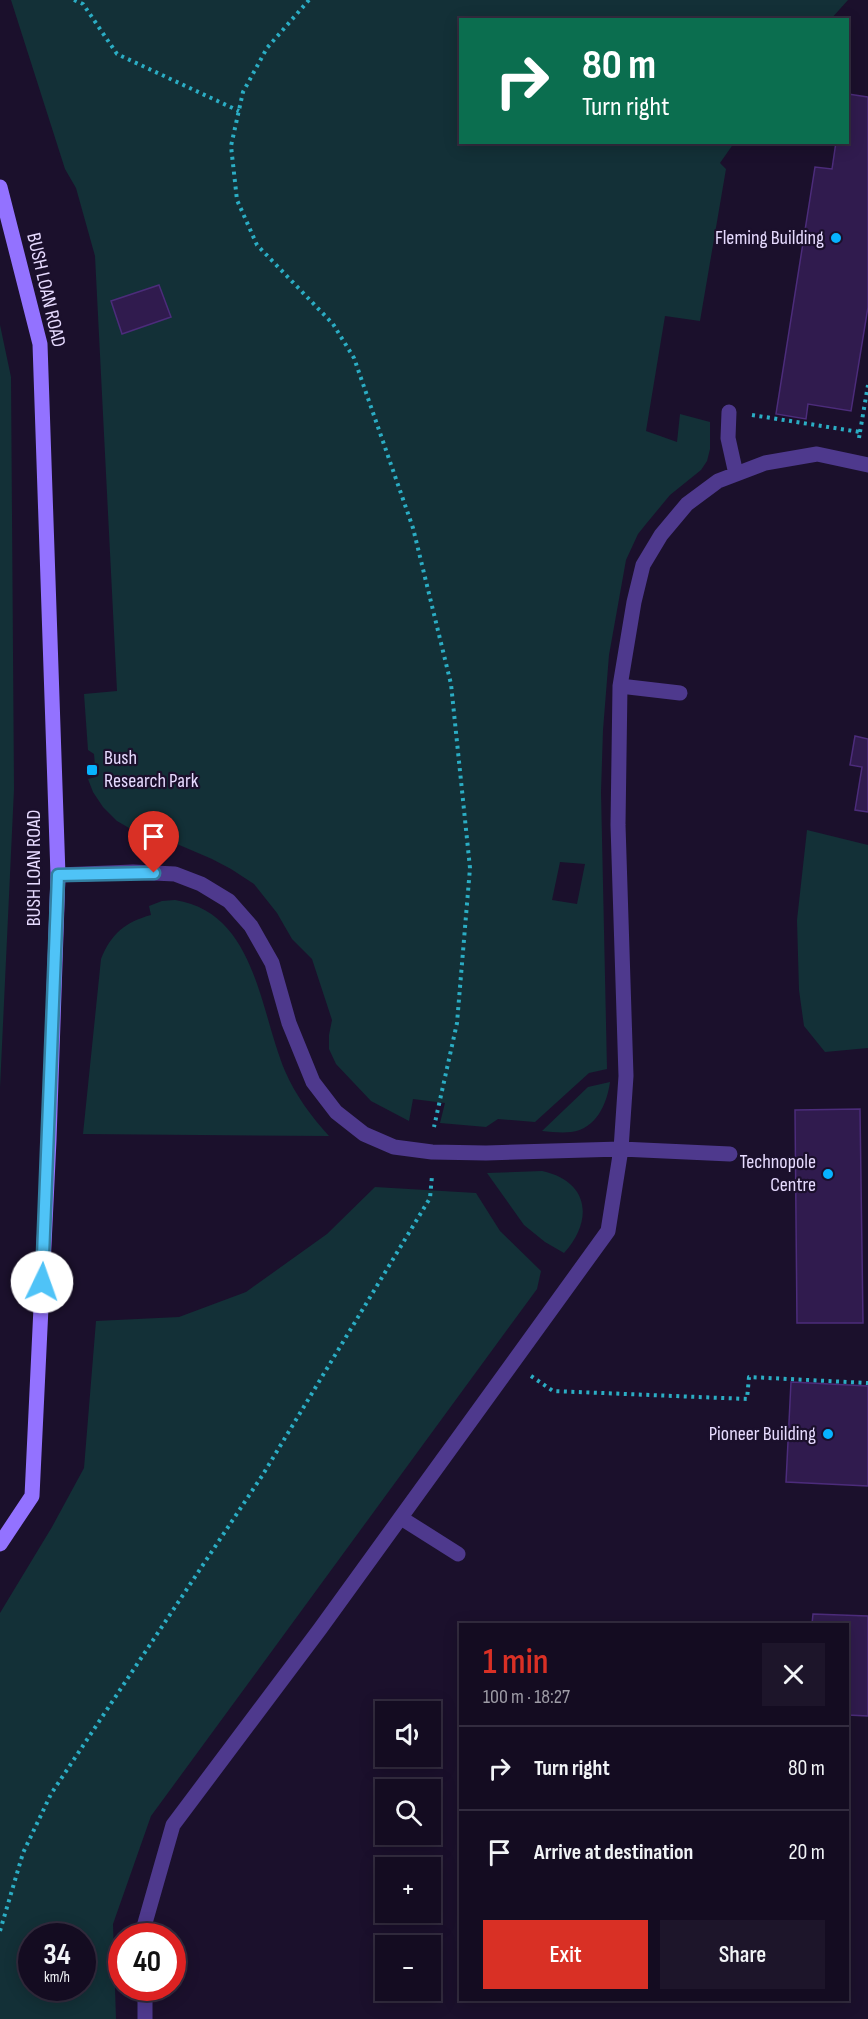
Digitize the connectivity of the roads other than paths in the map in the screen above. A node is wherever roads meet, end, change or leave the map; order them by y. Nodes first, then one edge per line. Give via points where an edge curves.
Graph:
1 (0, 187) edge
2 (729, 412) road end
3 (862, 464) edge
4 (736, 474) junction
5 (620, 686) junction
6 (680, 693) dead end
7 (58, 875) junction
8 (621, 1149) junction
9 (730, 1154) dead end
10 (401, 1518) junction
11 (0, 1544) edge
12 (458, 1554) dead end
13 (145, 1923) edge
14 (145, 2001) edge
15 (145, 2019) edge

1 - 7 street, BUSH LOAN ROAD via 40,344
2 - 4 lane via 728,438
3 - 4 lane via 817,454 765,463
4 - 5 lane via 718,481 687,504 661,535 644,565
5 - 6 lane
5 - 8 lane via 618,825 626,1077
7 - 8 lane via 175,874 229,901 251,926 272,963 289,1023 313,1082 336,1112 364,1134 394,1147 432,1152
7 - 11 street, BUSH LOAN ROAD via 32,1496
8 - 9 lane
8 - 10 lane via 608,1231
10 - 12 lane
10 - 13 lane via 173,1825
14 - 15 lane

